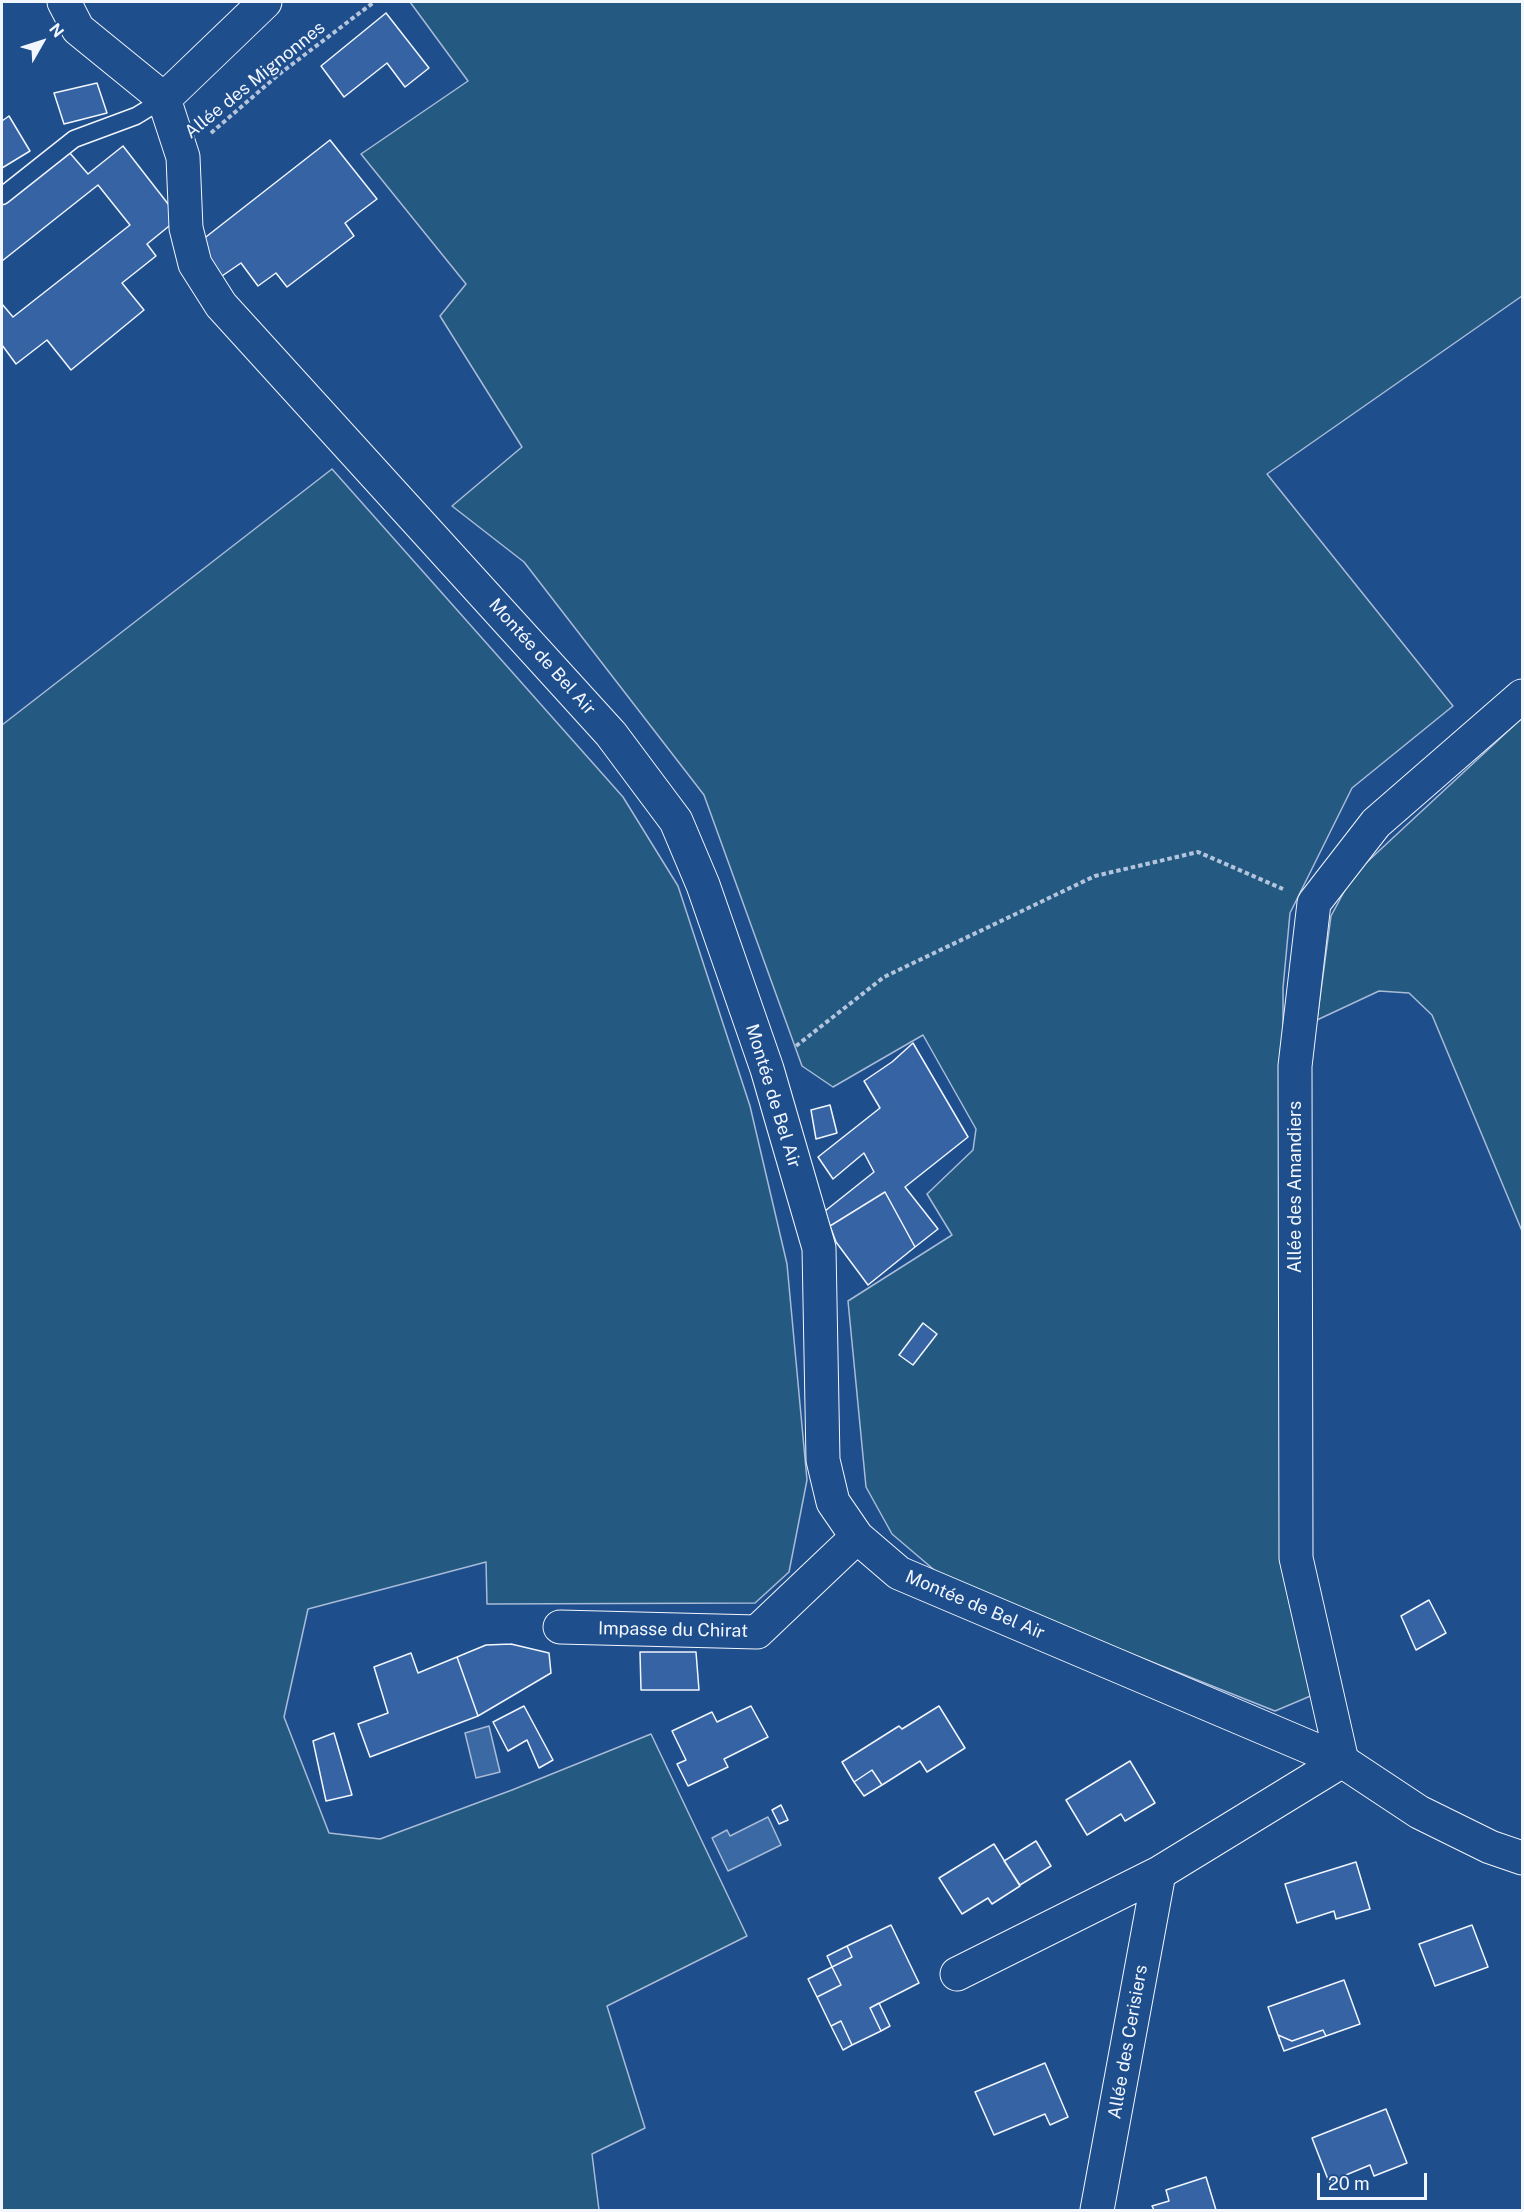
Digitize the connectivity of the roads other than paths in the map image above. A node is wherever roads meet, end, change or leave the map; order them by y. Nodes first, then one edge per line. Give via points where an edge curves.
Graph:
1 (64, 2) edge
2 (265, 2) edge
3 (164, 99) junction
4 (2, 196) edge
5 (1522, 696) edge
6 (857, 1537) junction
7 (560, 1627) dead end
8 (1342, 1761) junction
9 (1522, 1858) edge
10 (1159, 1873) junction
11 (957, 1974) dead end
12 (1096, 2211) edge

1 - 3 street via 78,29
2 - 3 street
3 - 4 lane via 136,116 74,139
3 - 6 street, Montée de Bel Air via 183,157 186,228 195,264 221,304 611,734 676,821 703,885 767,1069 819,1248 823,1460 833,1502
5 - 8 street, Allée des Amandiers via 1376,823 1314,903 1295,1066 1296,1558
6 - 7 street, Impasse du Chirat via 757,1632
6 - 8 street, Montée de Bel Air via 899,1573
8 - 9 street, Montée de Bel Air via 1419,1812 1490,1847
8 - 10 street
10 - 11 street
10 - 12 street, Allée des Cerisiers

